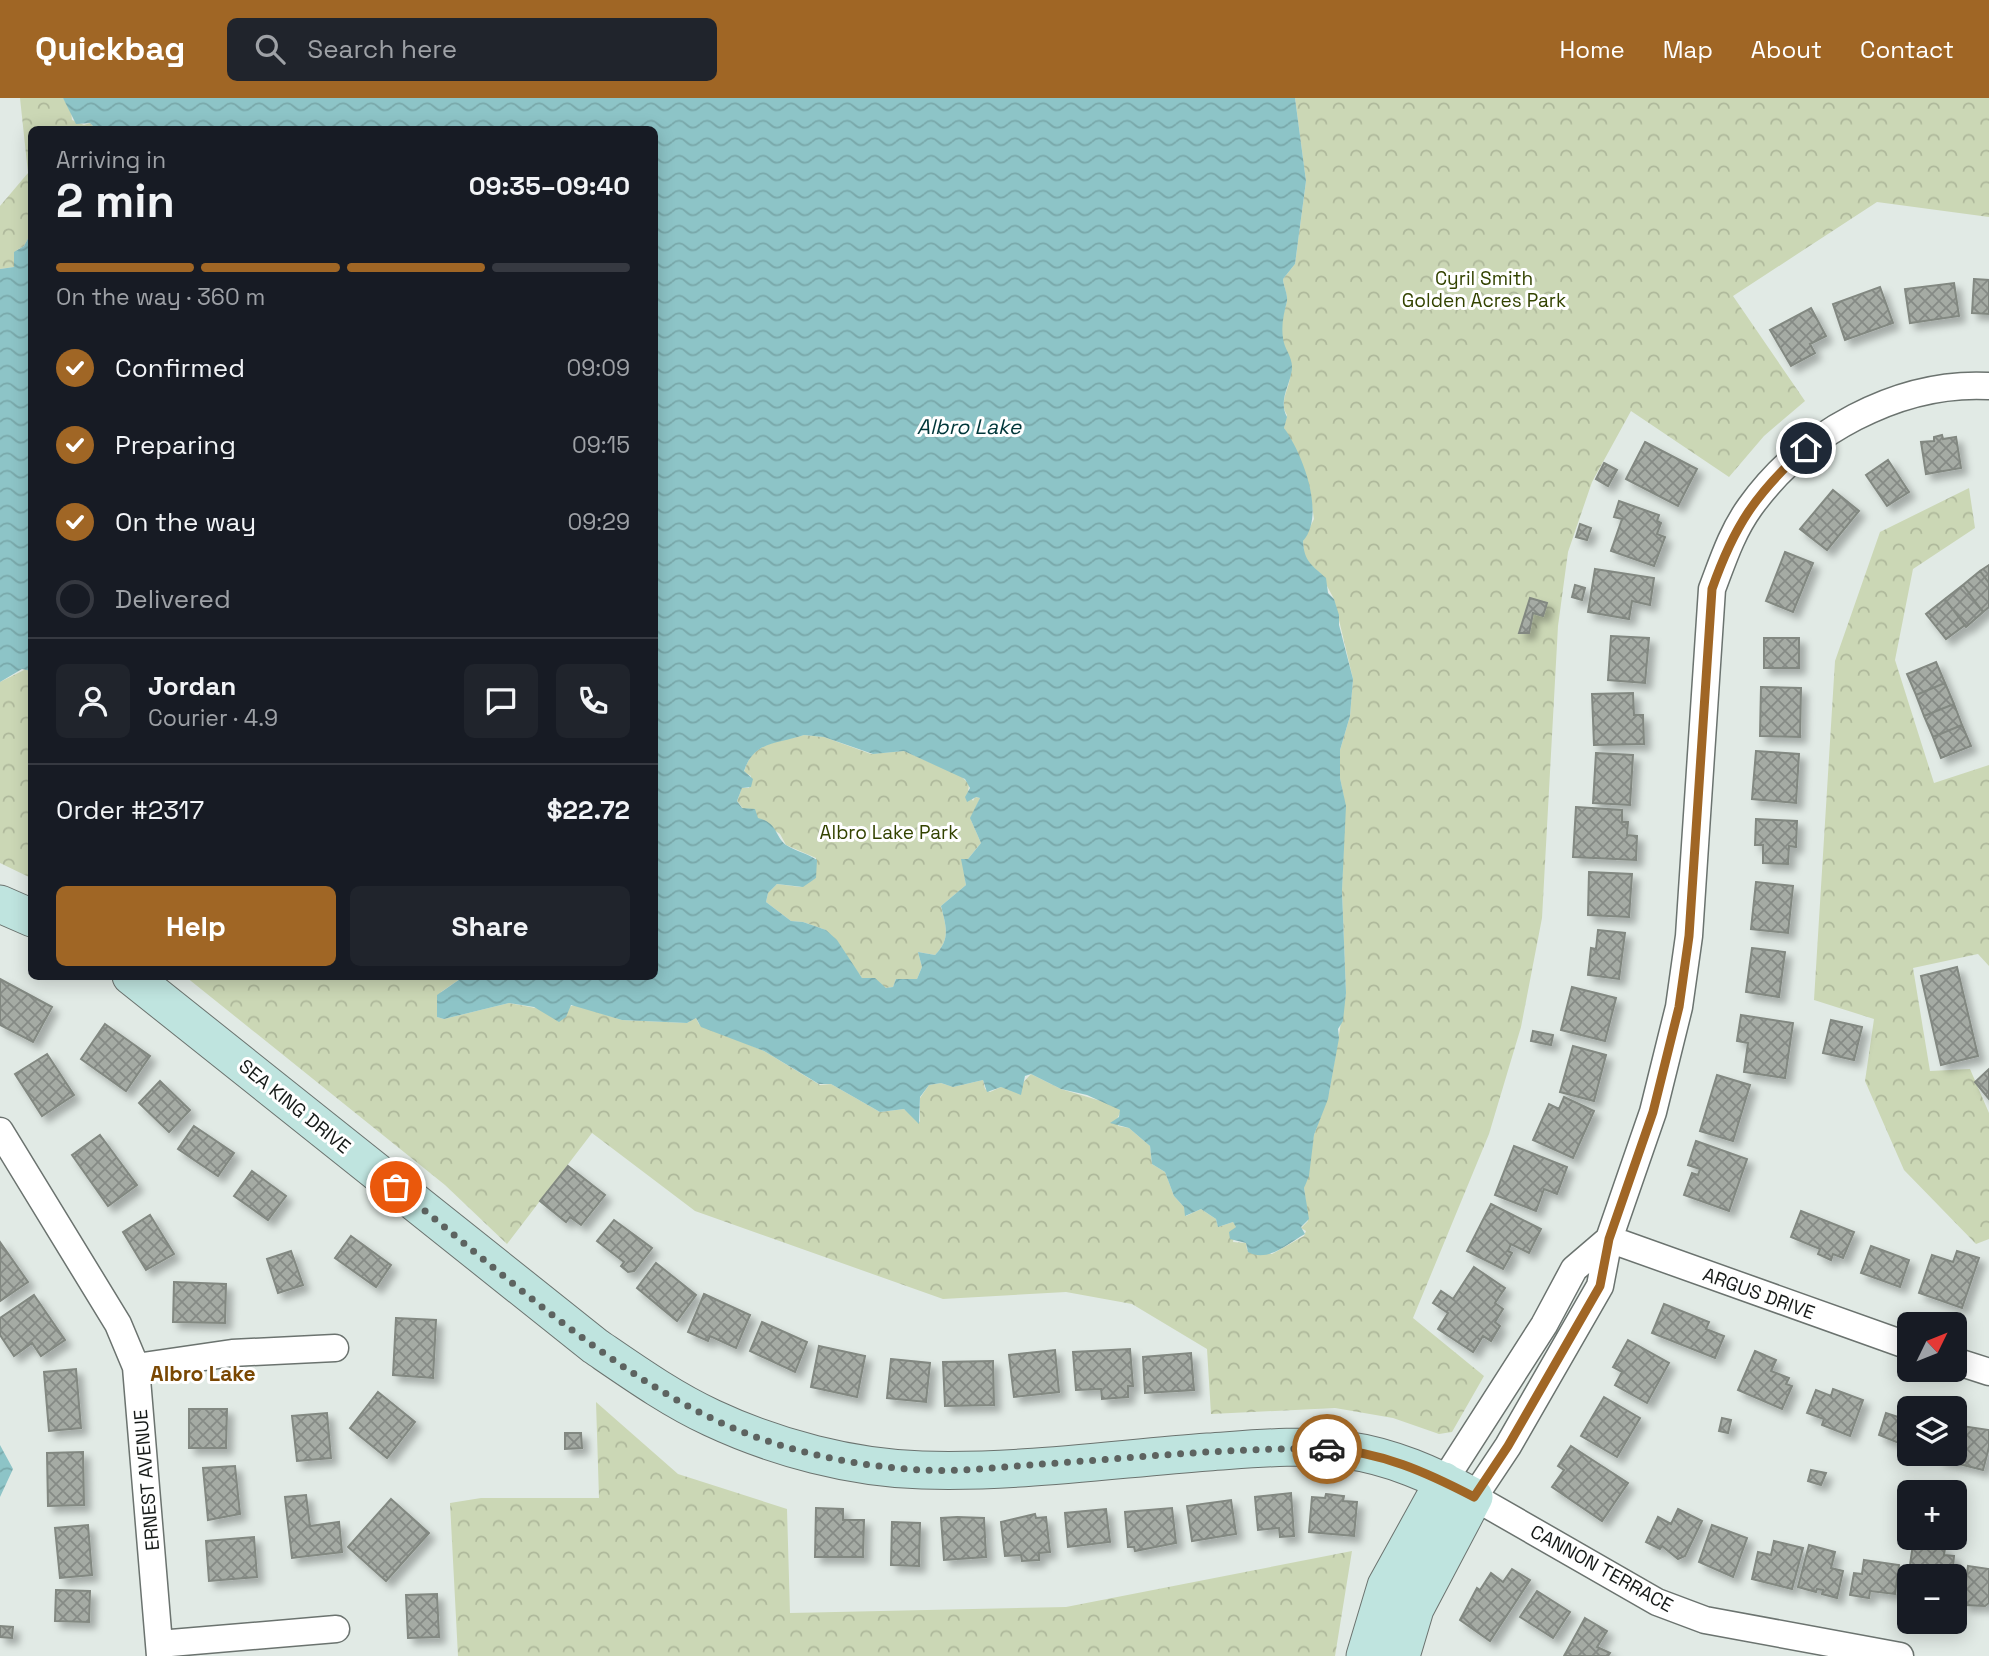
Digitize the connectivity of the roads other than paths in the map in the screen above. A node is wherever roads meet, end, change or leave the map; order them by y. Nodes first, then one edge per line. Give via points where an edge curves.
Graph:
1 (1989, 386) edge
2 (0, 904) edge
3 (28, 916) edge
4 (136, 980) edge
5 (0, 1131) edge
6 (1609, 1239) junction
7 (1544, 1325) junction
8 (1571, 1340) junction
9 (1897, 1342) edge
10 (335, 1348) dead end
11 (1967, 1365) edge
12 (136, 1367) junction
13 (1989, 1372) edge
14 (1459, 1489) junction
15 (336, 1629) dead end
16 (160, 1650) edge
17 (1365, 1656) edge
18 (1401, 1656) edge
19 (1900, 1656) edge

1 - 6 street via 1948,388 1916,396 1871,410 1829,432 1779,472 1730,541 1712,589 1689,936 1679,1007 1653,1112
2 - 3 street
4 - 14 street, SEA KING DRIVE via 595,1346 712,1419 852,1462 921,1470 1277,1447 1345,1450 1418,1468
5 - 12 street, ERNEST AVENUE via 118,1324
6 - 7 street via 1574,1269
6 - 8 street via 1600,1286
6 - 9 street, ARGUS DRIVE
7 - 8 street
7 - 14 street
8 - 14 street
10 - 12 street via 232,1353
11 - 13 street
12 - 16 street, ERNEST AVENUE
14 - 17 street via 1386,1586
14 - 18 street
14 - 19 street, CANNON TERRACE via 1657,1602 1705,1620
15 - 16 street

